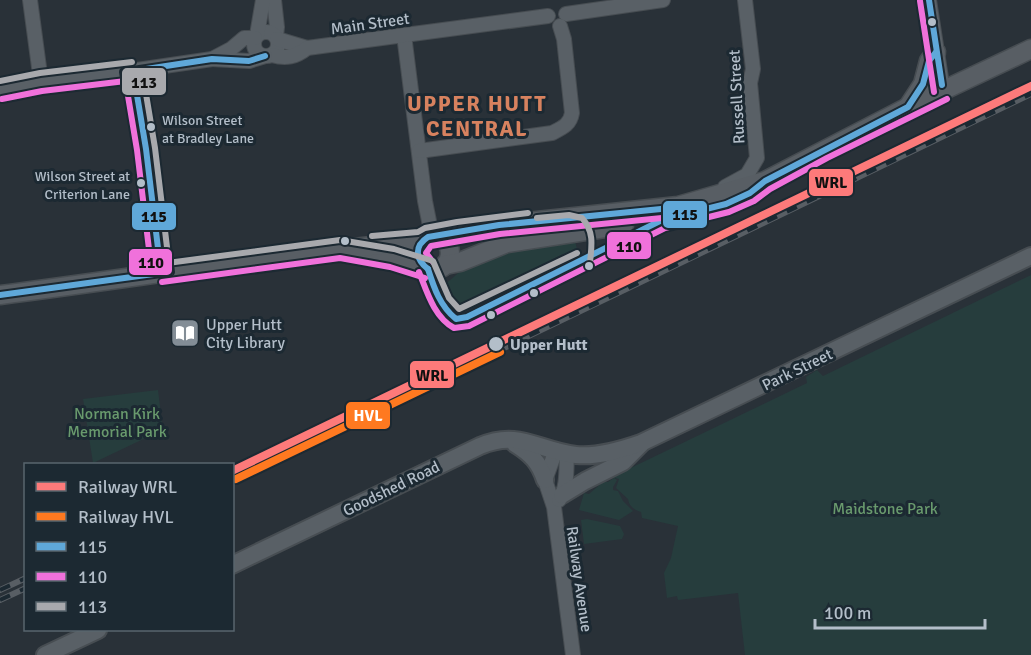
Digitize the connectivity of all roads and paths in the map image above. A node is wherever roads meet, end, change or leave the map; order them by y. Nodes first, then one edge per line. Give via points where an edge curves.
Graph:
1 (30, 0) edge
2 (263, 0) edge
3 (274, 0) edge
4 (663, 0) edge
5 (745, 0) edge
6 (929, 0) edge
7 (562, 20) junction
8 (404, 35) junction
9 (256, 36) junction
10 (277, 38) junction
11 (307, 48) junction
12 (1031, 49) edge
13 (936, 52) junction
14 (268, 55) junction
15 (212, 59) junction
16 (134, 71) junction
17 (41, 82) junction
18 (0, 90) edge
19 (943, 91) junction
20 (908, 107) junction
21 (419, 151) junction
22 (765, 181) junction
23 (702, 200) junction
24 (430, 238) junction
25 (340, 249) junction
26 (1031, 256) edge
27 (446, 265) junction
28 (425, 268) junction
29 (161, 273) junction
30 (0, 295) edge
31 (507, 438) junction
32 (641, 443) junction
33 (561, 452) junction
34 (545, 480) junction
35 (558, 501) junction
36 (234, 564) edge
37 (96, 631) edge
38 (45, 655) edge
39 (573, 655) edge

1 - 17 street
2 - 9 street
3 - 10 street
4 - 7 street
5 - 23 street, Russell Street via 757,158 747,175
6 - 13 street
7 - 8 street, Main Street via 553,25 548,16
7 - 21 street via 572,113 567,124 552,133
8 - 11 street, Main Street
8 - 21 street
9 - 10 street via 269,32
9 - 14 street via 255,50
9 - 15 street via 244,38
10 - 11 street
10 - 14 street via 277,50
11 - 14 street, Main Street via 282,58
12 - 19 main road
13 - 19 street
13 - 20 main road via 928,61 923,84
14 - 15 street, Main Street via 249,61
15 - 16 street
16 - 17 street
16 - 29 street
17 - 18 street
19 - 20 main road
20 - 22 main road
21 - 24 street
22 - 23 main road
22 - 27 main road via 726,204 662,220 507,243
23 - 24 main road via 648,211 499,225
24 - 25 main road
24 - 27 main road via 442,238 450,248
24 - 28 main road via 417,248 419,263
25 - 28 main road
25 - 29 main road
26 - 32 street, Park Street
27 - 28 main road
29 - 30 main road
31 - 33 street
31 - 34 street via 532,455
31 - 36 street, Goodshed Road via 480,446
32 - 33 street, Park Street via 607,452
32 - 35 street via 623,462 585,480
33 - 34 street
33 - 35 street, Railway Avenue via 566,477
34 - 35 street, Railway Avenue
35 - 39 street, Railway Avenue
37 - 38 street

